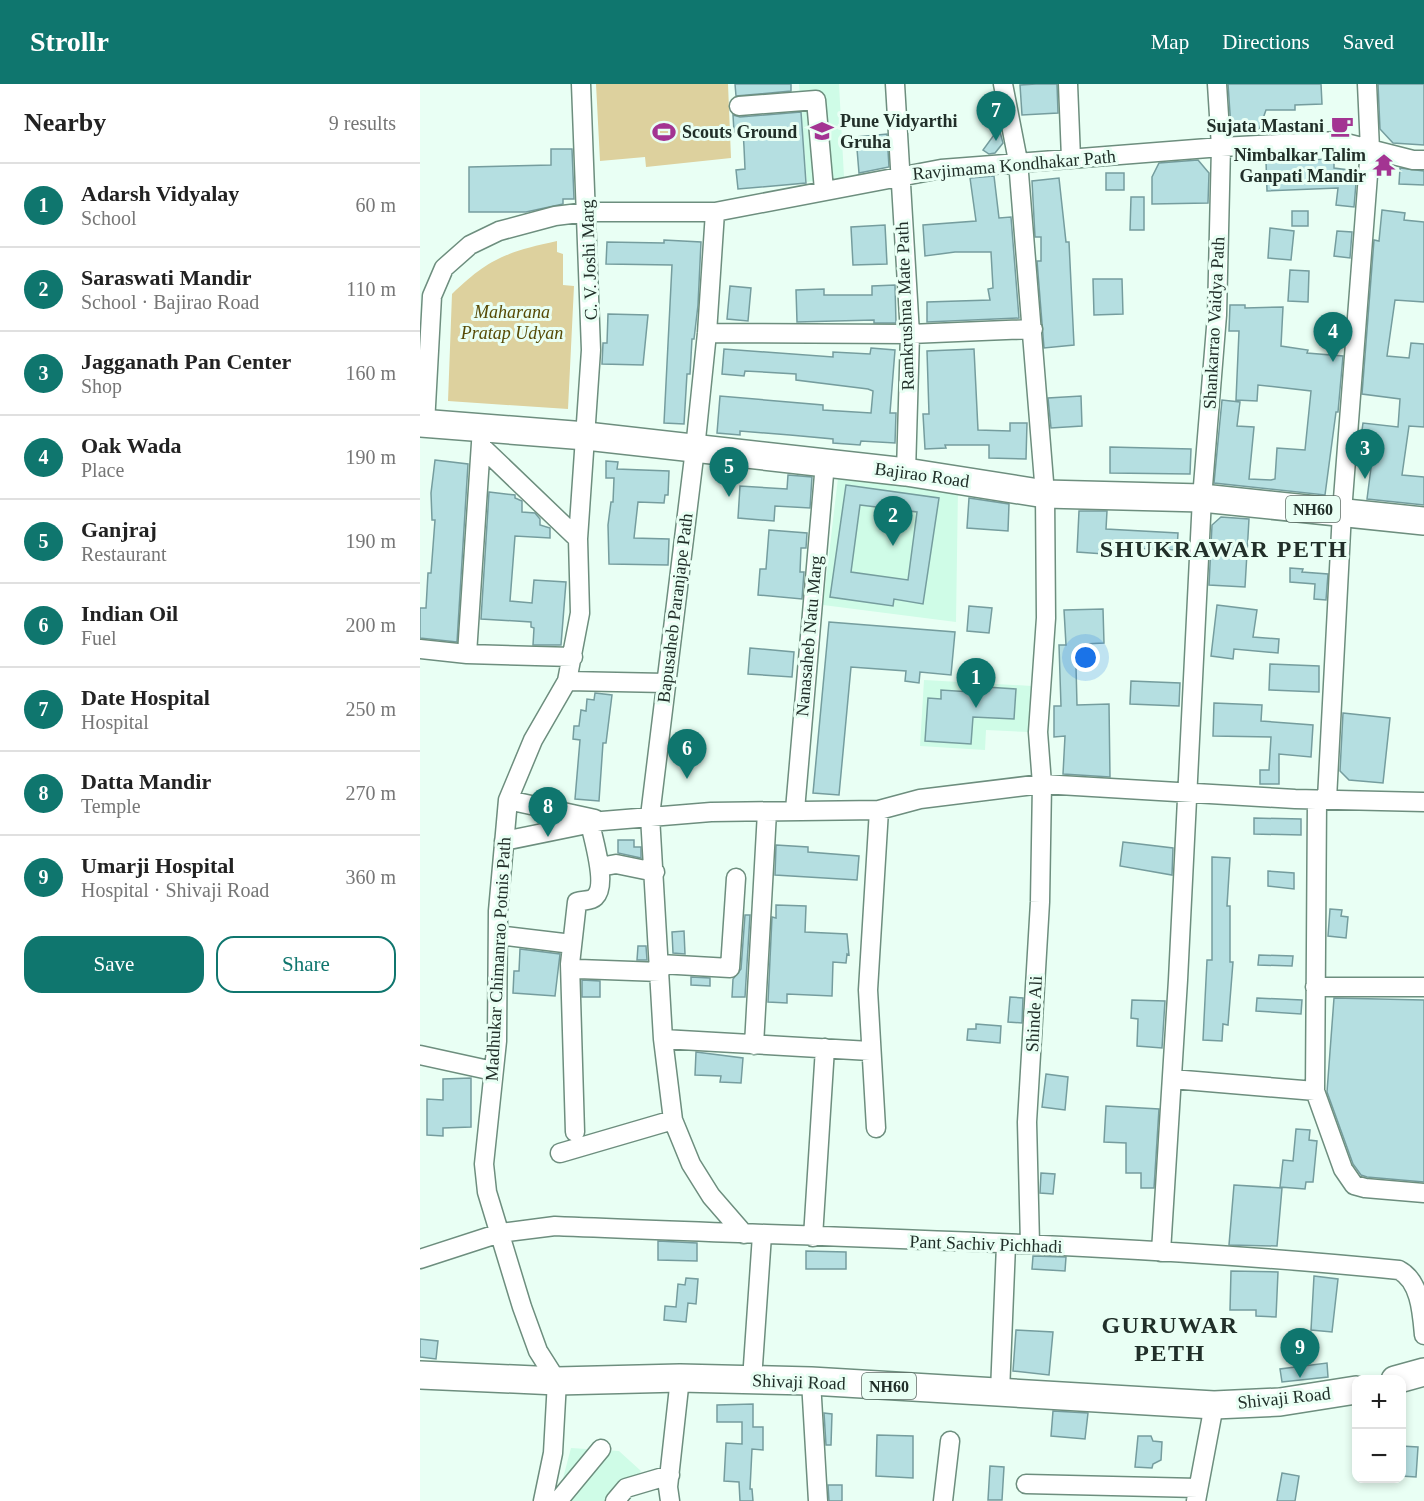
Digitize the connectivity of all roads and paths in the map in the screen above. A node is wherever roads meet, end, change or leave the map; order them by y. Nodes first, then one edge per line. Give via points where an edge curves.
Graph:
1 (581, 84) edge
2 (895, 84) edge
3 (1003, 84) edge
4 (1068, 84) edge
5 (1217, 84) edge
6 (1367, 84) edge
7 (739, 106) dead end
8 (1221, 147) junction
9 (1370, 149) junction
10 (1071, 158) junction
11 (1424, 160) edge
12 (1017, 161) junction
13 (899, 176) junction
14 (824, 190) junction
15 (587, 212) junction
16 (714, 212) junction
17 (426, 295) edge
18 (1033, 329) junction
19 (707, 333) junction
20 (910, 334) junction
21 (427, 381) junction
22 (422, 415) edge
23 (586, 436) junction
24 (482, 437) junction
25 (695, 449) junction
26 (825, 463) junction
27 (906, 472) junction
28 (1045, 494) junction
29 (1202, 498) junction
30 (1342, 512) junction
31 (1424, 521) edge
32 (578, 539) junction
33 (420, 649) edge
34 (467, 654) junction
35 (573, 657) junction
36 (567, 681) junction
37 (666, 682) junction
38 (1042, 784) junction
39 (1186, 794) junction
40 (508, 800) junction
41 (1322, 800) junction
42 (1424, 802) edge
43 (795, 810) junction
44 (879, 810) junction
45 (767, 812) junction
46 (650, 816) junction
47 (596, 822) junction
48 (504, 841) junction
49 (600, 867) junction
50 (655, 872) junction
51 (736, 878) dead end
52 (498, 935) junction
53 (572, 944) junction
54 (660, 968) junction
55 (578, 969) dead end
56 (1316, 987) junction
57 (1424, 987) edge
58 (663, 1040) junction
59 (754, 1045) junction
60 (825, 1048) junction
61 (870, 1051) junction
62 (420, 1055) edge
63 (493, 1071) junction
64 (1172, 1079) junction
65 (1315, 1091) junction
66 (673, 1120) junction
67 (876, 1128) dead end
68 (575, 1132) dead end
69 (560, 1154) dead end
70 (1424, 1193) edge
71 (500, 1233) junction
72 (744, 1234) junction
73 (762, 1235) junction
74 (813, 1237) junction
75 (1030, 1244) junction
76 (1006, 1245) junction
77 (1161, 1252) junction
78 (420, 1259) edge
79 (1424, 1335) edge
80 (1424, 1372) edge
81 (420, 1375) edge
82 (1406, 1377) edge
83 (680, 1378) junction
84 (752, 1380) junction
85 (557, 1381) junction
86 (811, 1381) junction
87 (1352, 1391) edge
88 (1000, 1392) junction
89 (1214, 1405) junction
90 (950, 1441) dead end
91 (601, 1449) dead end
92 (670, 1475) junction
93 (1026, 1484) dead end
94 (1197, 1495) edge
95 (550, 1501) edge
96 (615, 1501) edge
97 (670, 1501) edge
98 (818, 1501) edge
99 (943, 1501) edge

1 - 15 street, C. V. Joshi Marg
2 - 13 street, Ramkrushna Mate Path
3 - 12 street, Shinde Ali
4 - 10 street
5 - 8 street, Shankarrao Vaidya Path
6 - 9 street
7 - 14 street via 816,100
8 - 9 street, Ravjimama Kondhakar Path via 1338,141
8 - 10 street, Ravjimama Kondhakar Path
8 - 29 street, Shankarrao Vaidya Path via 1217,315
9 - 11 street, Ravjimama Kondhakar Path
9 - 30 street
10 - 12 street, Ravjimama Kondhakar Path
12 - 13 street, Ravjimama Kondhakar Path
12 - 18 street, Shinde Ali
13 - 14 street, Ravjimama Kondhakar Path
13 - 20 street, Ramkrushna Mate Path
14 - 16 street, Ravjimama Kondhakar Path
15 - 16 street, Ravjimama Kondhakar Path
15 - 17 street, Ravjimama Kondhakar Path via 499,231 470,245 444,268
15 - 23 street, C. V. Joshi Marg via 591,350
16 - 19 street, Bapusaheb Paranjape Path
17 - 21 street, Ravjimama Kondhakar Path
18 - 20 street
18 - 28 street, Shinde Ali
19 - 20 street
19 - 25 street, Bapusaheb Paranjape Path
20 - 27 street, Ramkrushna Mate Path
21 - 22 street, Ravjimama Kondhakar Path
21 - 22 street
22 - 24 highway, Bajirao Road / NH60
23 - 24 highway, Bajirao Road / NH60
23 - 25 highway, Bajirao Road / NH60
23 - 32 street, Madhukar Chimanrao Potnis Path
24 - 32 street
24 - 34 street
25 - 26 highway, Bajirao Road / NH60
25 - 37 street, Bapusaheb Paranjape Path
26 - 27 highway, Bajirao Road / NH60
26 - 43 street, Nanasaheb Natu Marg
27 - 28 highway, Bajirao Road / NH60
28 - 29 highway, Bajirao Road / NH60
28 - 38 street, Shinde Ali via 1046,618 1038,732
29 - 30 highway, Bajirao Road / NH60
29 - 39 street, Shankarrao Vaidya Path
30 - 31 highway, Bajirao Road / NH60
30 - 41 street
32 - 35 street, Madhukar Chimanrao Potnis Path via 580,612
33 - 34 street
34 - 35 street
35 - 36 street, Madhukar Chimanrao Potnis Path
36 - 37 street
36 - 40 street, Madhukar Chimanrao Potnis Path via 533,740
37 - 46 street, Bapusaheb Paranjape Path
38 - 39 street
38 - 44 street via 920,799
38 - 75 street, Shinde Ali via 1040,902 1027,1122
39 - 41 street
39 - 64 street, Shankarrao Vaidya Path
40 - 47 street
40 - 48 street, Madhukar Chimanrao Potnis Path
41 - 42 street
41 - 56 street
43 - 44 street
43 - 45 street
44 - 61 street via 868,990
45 - 46 street
45 - 59 street
46 - 47 street
46 - 50 street, Bapusaheb Paranjape Path
47 - 48 street
47 - 49 street
48 - 52 street, Madhukar Chimanrao Potnis Path
49 - 50 street via 616,864
49 - 53 street via 597,895 578,902
50 - 54 street, Bapusaheb Paranjape Path
51 - 54 street via 730,968
52 - 53 street
52 - 63 street, Madhukar Chimanrao Potnis Path
53 - 68 street via 570,1008
54 - 55 street
54 - 58 street, Bapusaheb Paranjape Path
56 - 57 street
56 - 65 street
58 - 59 street
58 - 66 street, Bapusaheb Paranjape Path
59 - 60 street
60 - 61 street
60 - 74 street
61 - 67 street
62 - 63 street
63 - 71 street, Madhukar Chimanrao Potnis Path via 484,1164 487,1192
64 - 65 street
64 - 77 street, Shankarrao Vaidya Path
65 - 70 street via 1343,1170 1354,1185
66 - 69 street
66 - 72 street, Bapusaheb Paranjape Path via 691,1164 711,1196
71 - 72 street, Pant Sachiv Pichhadi via 555,1226
71 - 78 street, Pant Sachiv Pichhadi
71 - 85 street, Madhukar Chimanrao Potnis Path via 538,1351
72 - 73 street, Pant Sachiv Pichhadi
73 - 74 street, Pant Sachiv Pichhadi
73 - 84 street
74 - 76 street, Pant Sachiv Pichhadi
75 - 76 street, Pant Sachiv Pichhadi
75 - 77 street, Pant Sachiv Pichhadi
76 - 88 street
77 - 79 street, Pant Sachiv Pichhadi via 1399,1270 1410,1276 1416,1290
80 - 82 highway
81 - 85 highway, Shivaji Road / NH60
83 - 84 highway, Shivaji Road / NH60
83 - 85 highway, Shivaji Road / NH60
83 - 92 street
84 - 86 highway, Shivaji Road / NH60
85 - 95 street
86 - 88 highway, Shivaji Road / NH60
86 - 98 street
87 - 89 highway, Shivaji Road / NH60 via 1280,1402
88 - 89 highway, Shivaji Road / NH60
89 - 94 street
90 - 99 street
91 - 95 street
92 - 96 street via 626,1488
92 - 97 street
93 - 94 street

